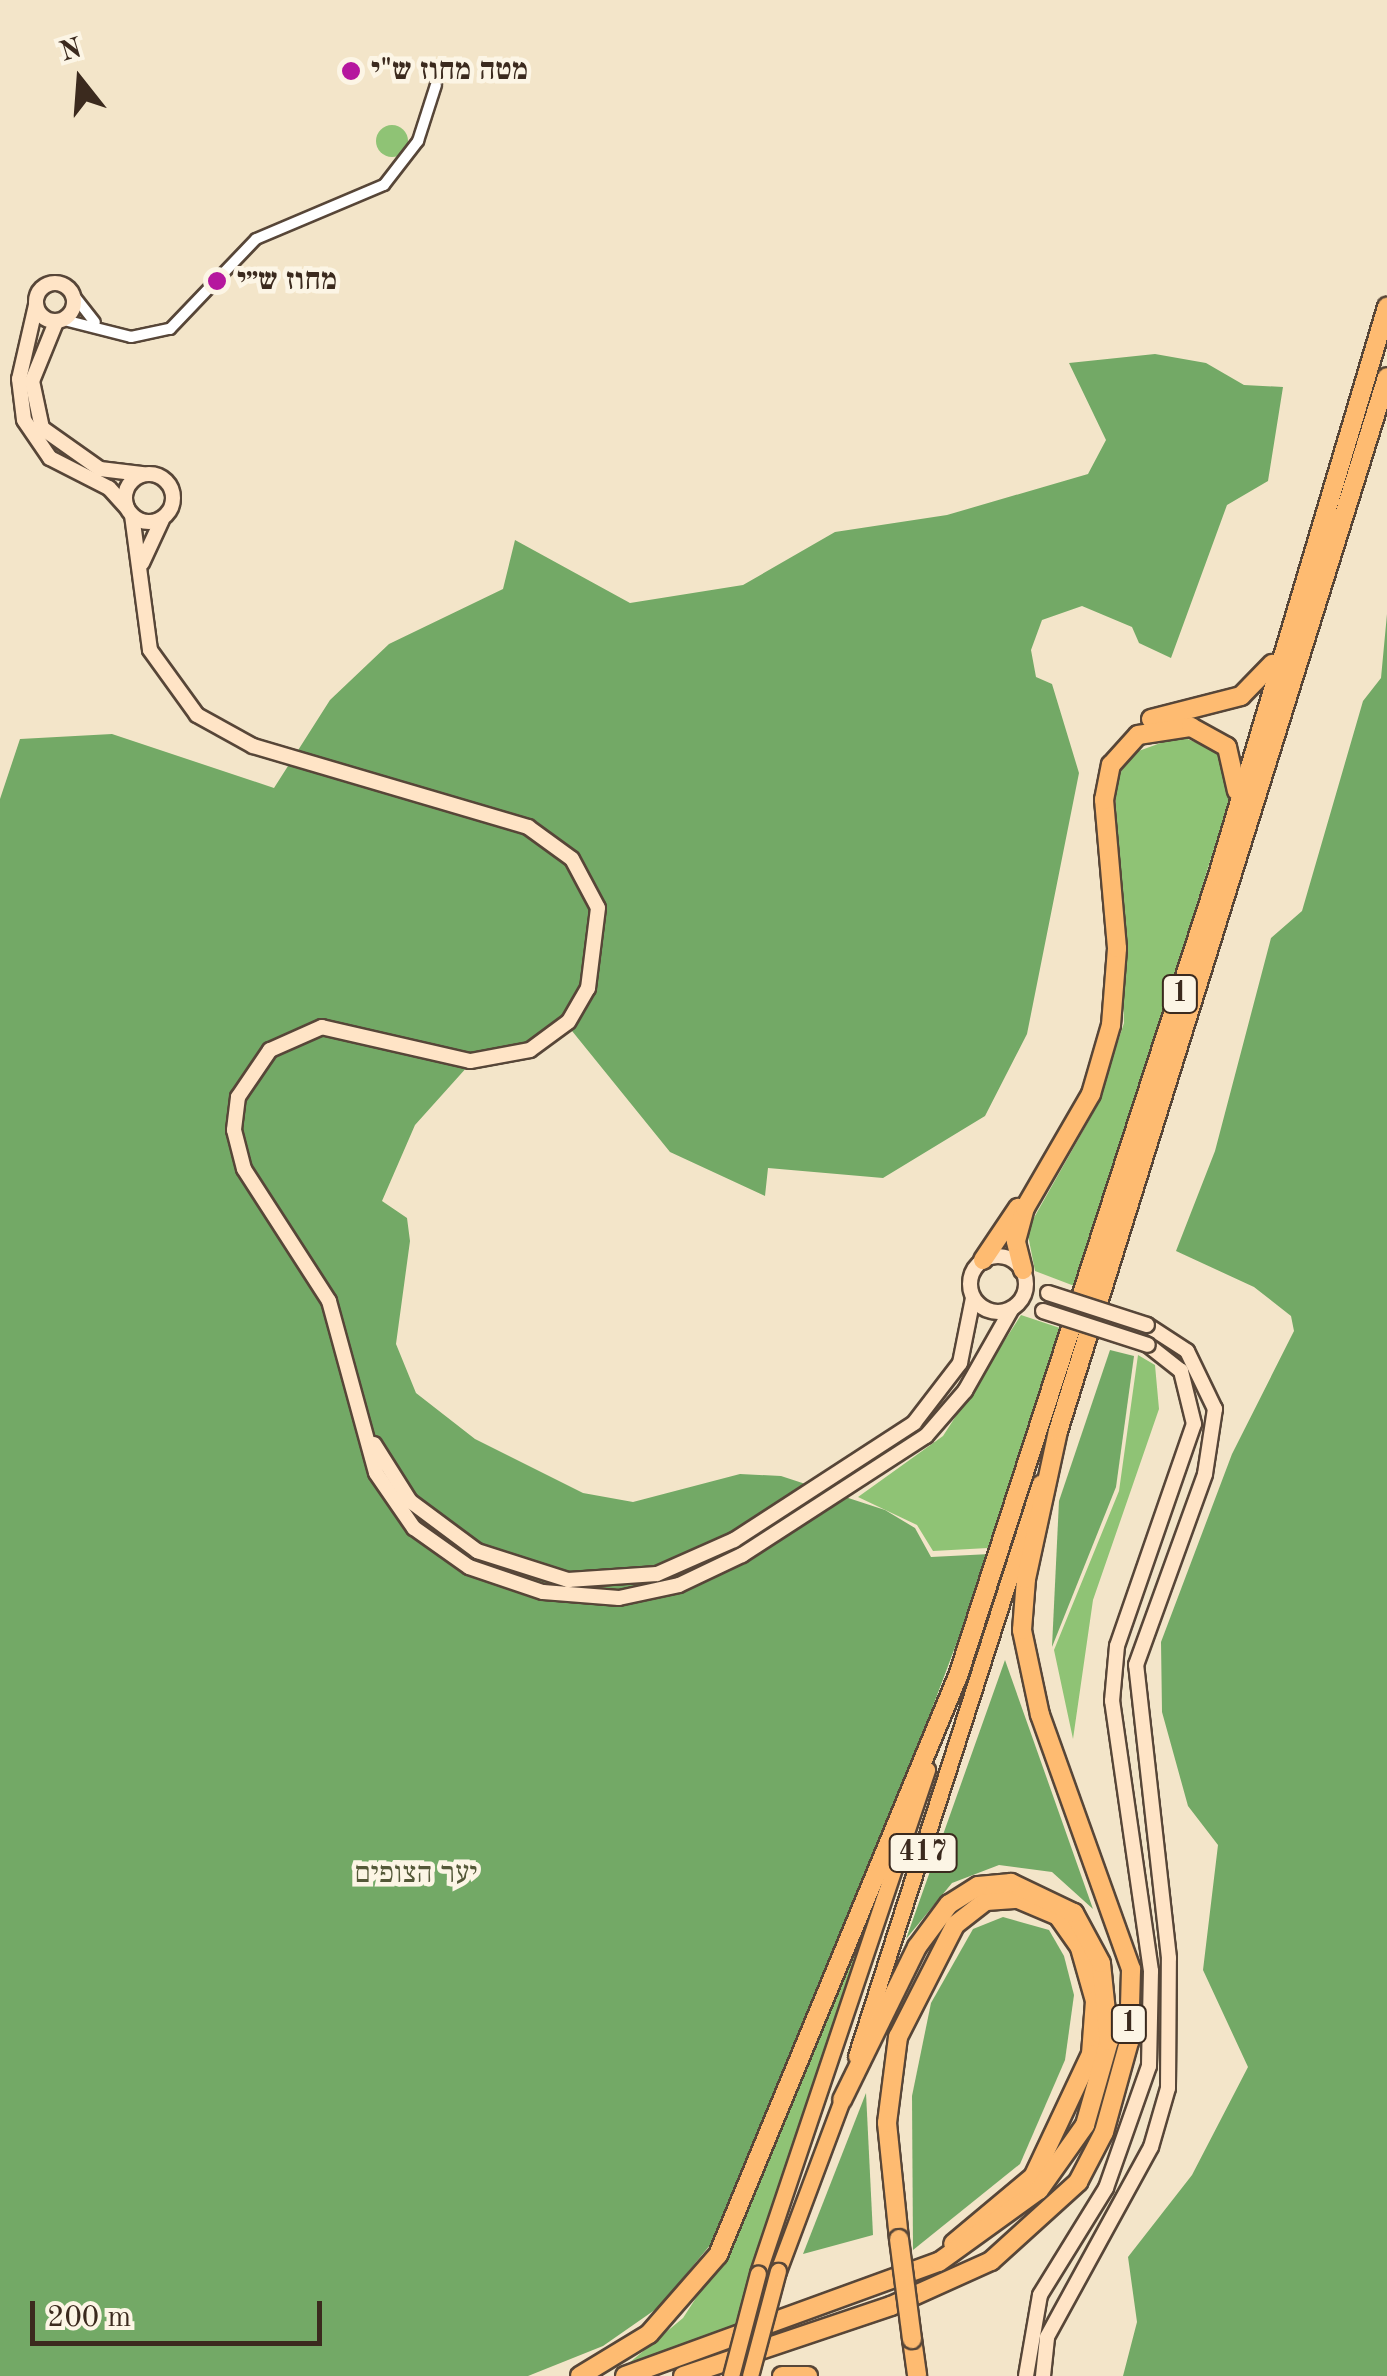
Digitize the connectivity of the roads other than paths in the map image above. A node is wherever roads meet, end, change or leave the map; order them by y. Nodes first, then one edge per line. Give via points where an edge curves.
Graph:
1 (436, 85) dead end
2 (72, 293) junction
3 (36, 306) junction
4 (1387, 307) edge
5 (60, 321) junction
6 (104, 328) junction
7 (1387, 377) edge
8 (142, 474) junction
9 (129, 511) junction
10 (165, 516) junction
11 (140, 589) junction
12 (1291, 622) junction
13 (1218, 875) junction
14 (1110, 888) junction
15 (1052, 1164) junction
16 (984, 1260) junction
17 (1025, 1275) junction
18 (974, 1298) junction
19 (1014, 1308) junction
20 (358, 1401) junction
21 (1058, 1432) junction
22 (958, 1676) junction
23 (842, 2100) junction
24 (912, 2273) junction
25 (580, 2376) edge
26 (625, 2376) edge
27 (683, 2376) edge
28 (731, 2376) edge
29 (750, 2376) edge
30 (782, 2376) edge
31 (808, 2376) edge
32 (917, 2376) edge
33 (1026, 2376) edge
34 (1043, 2376) edge

1 - 6 street via 418,141 370,196 256,239 170,329 146,337
2 - 3 street via 52,283
2 - 5 street
2 - 6 street
3 - 5 street
3 - 9 street via 19,379 24,420 50,458 109,488
4 - 12 highway, 1
5 - 6 street
5 - 8 street via 32,381 42,428 100,469
7 - 21 highway, 1
8 - 9 street via 126,491
8 - 10 street via 172,488
9 - 10 street
9 - 11 street
10 - 11 street via 147,543
11 - 20 street via 160,671 196,715 273,753 528,827 572,859 598,908 588,988 568,1022 530,1050 470,1061 322,1027 270,1050 244,1084 238,1154 329,1301
12 - 13 highway, 1
12 - 14 highway via 1258,686 1144,721 1106,750 1093,796
13 - 14 highway via 1237,795 1232,756 1204,731 1162,727 1128,742 1105,780
13 - 22 highway, 1
14 - 15 highway via 1117,974 1107,1049
15 - 16 highway
15 - 17 highway via 1017,1230
16 - 17 street via 1000,1256
16 - 18 street via 972,1273
17 - 19 street
17 - 34 street, bridge via 1048,1293 1148,1325 1187,1352 1215,1408 1205,1474 1136,1665 1168,1958 1168,2088 1151,2147 1047,2338
18 - 19 street via 994,1312
18 - 20 street via 960,1363 914,1423 734,1540 638,1578 568,1580 477,1551 410,1501
19 - 20 street via 952,1410 890,1465 742,1555 641,1595 566,1597 450,1555 391,1499
19 - 33 street, bridge via 1043,1310 1148,1344 1181,1371 1194,1424 1117,1646 1112,1701 1151,1971 1149,2066 1106,2188 1040,2295
21 - 23 main road, 417
21 - 27 highway, 1 via 1022,1630 1040,1714 1131,1969 1129,2042 1104,2132 1078,2182 991,2260 891,2306
22 - 25 highway, 1 via 718,2255 658,2326
22 - 28 main road, 417, bridge via 758,2272
23 - 24 highway via 909,1961 949,1904 978,1886 1012,1883 1074,1913 1101,1963 1110,2020 1085,2125 1004,2223
23 - 29 main road, 417, bridge via 778,2271
24 - 26 highway
24 - 32 highway, bridge via 1018,2194 1084,2082 1095,2001 1072,1934 1045,1908 1006,1898 979,1904 926,1972 890,2083 899,2239
30 - 31 highway

